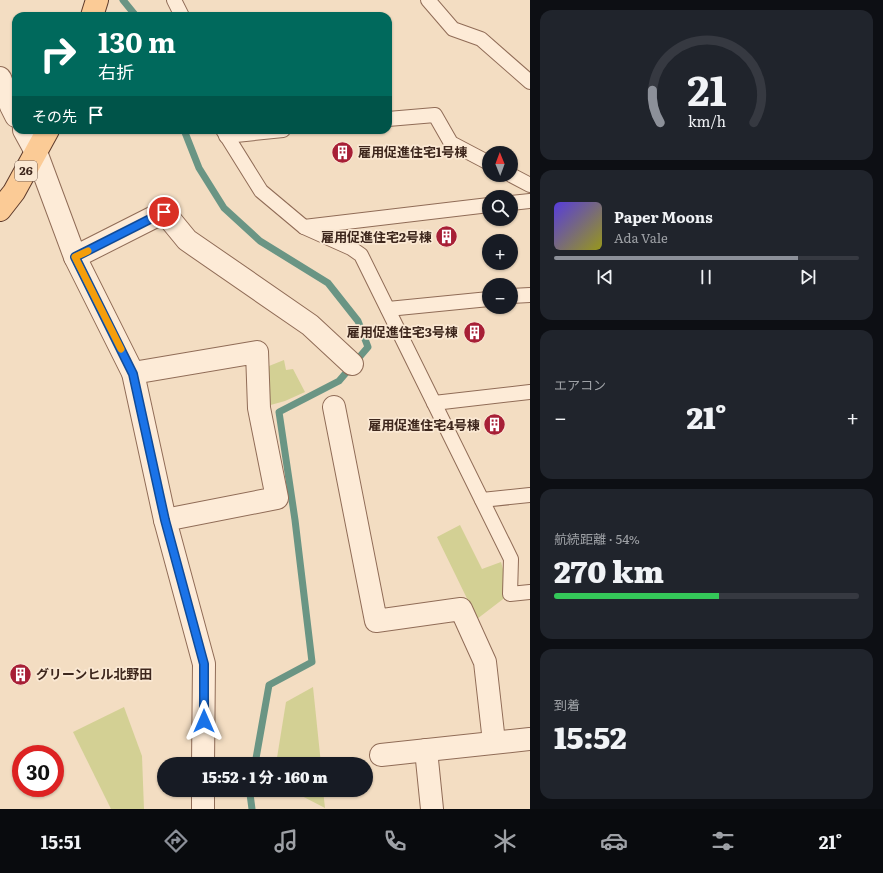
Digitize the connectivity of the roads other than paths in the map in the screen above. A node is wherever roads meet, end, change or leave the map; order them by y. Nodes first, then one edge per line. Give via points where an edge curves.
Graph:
1 (97, 0) edge
2 (174, 0) edge
3 (428, 0) edge
4 (93, 12) edge
5 (180, 12) edge
6 (0, 78) edge
7 (530, 82) edge
8 (12, 108) edge
9 (392, 120) edge
10 (26, 134) edge
11 (46, 134) edge
12 (225, 134) edge
13 (36, 152) junction
14 (482, 159) edge
15 (518, 179) edge
16 (530, 185) edge
17 (530, 201) edge
18 (518, 202) edge
19 (482, 207) edge
20 (0, 210) edge
21 (304, 227) junction
22 (75, 257) junction
23 (530, 294) edge
24 (518, 295) edge
25 (482, 300) edge
26 (388, 309) junction
27 (352, 364) dead end
28 (133, 374) junction
29 (530, 392) edge
30 (434, 403) junction
31 (334, 407) dead end
32 (530, 495) edge
33 (482, 500) junction
34 (165, 520) junction
35 (530, 592) edge
36 (530, 739) edge
37 (494, 742) junction
38 (426, 750) junction
39 (381, 755) dead end
40 (203, 757) edge
41 (203, 797) edge
42 (203, 809) edge
43 (432, 809) edge

1 - 4 main road
2 - 5 lane
3 - 7 lane via 452,29 481,39
6 - 8 street
9 - 14 lane via 435,115 451,143
10 - 13 street
11 - 13 main road, 26
12 - 21 lane via 261,191
13 - 20 main road, 26 via 14,192
13 - 22 street
15 - 16 lane
17 - 18 lane
19 - 21 lane
21 - 26 lane via 361,255
22 - 27 street via 164,212 187,240 310,325
22 - 28 street
23 - 24 lane
25 - 26 lane
26 - 30 lane
28 - 34 street
28 - 34 street via 257,352 259,408 277,498
29 - 30 lane
30 - 33 lane
31 - 37 street via 376,621 461,609 485,662
32 - 33 lane
33 - 35 lane via 511,559 510,594
34 - 40 street via 204,664
36 - 37 street
37 - 38 street
38 - 39 street
38 - 43 street
41 - 42 street

